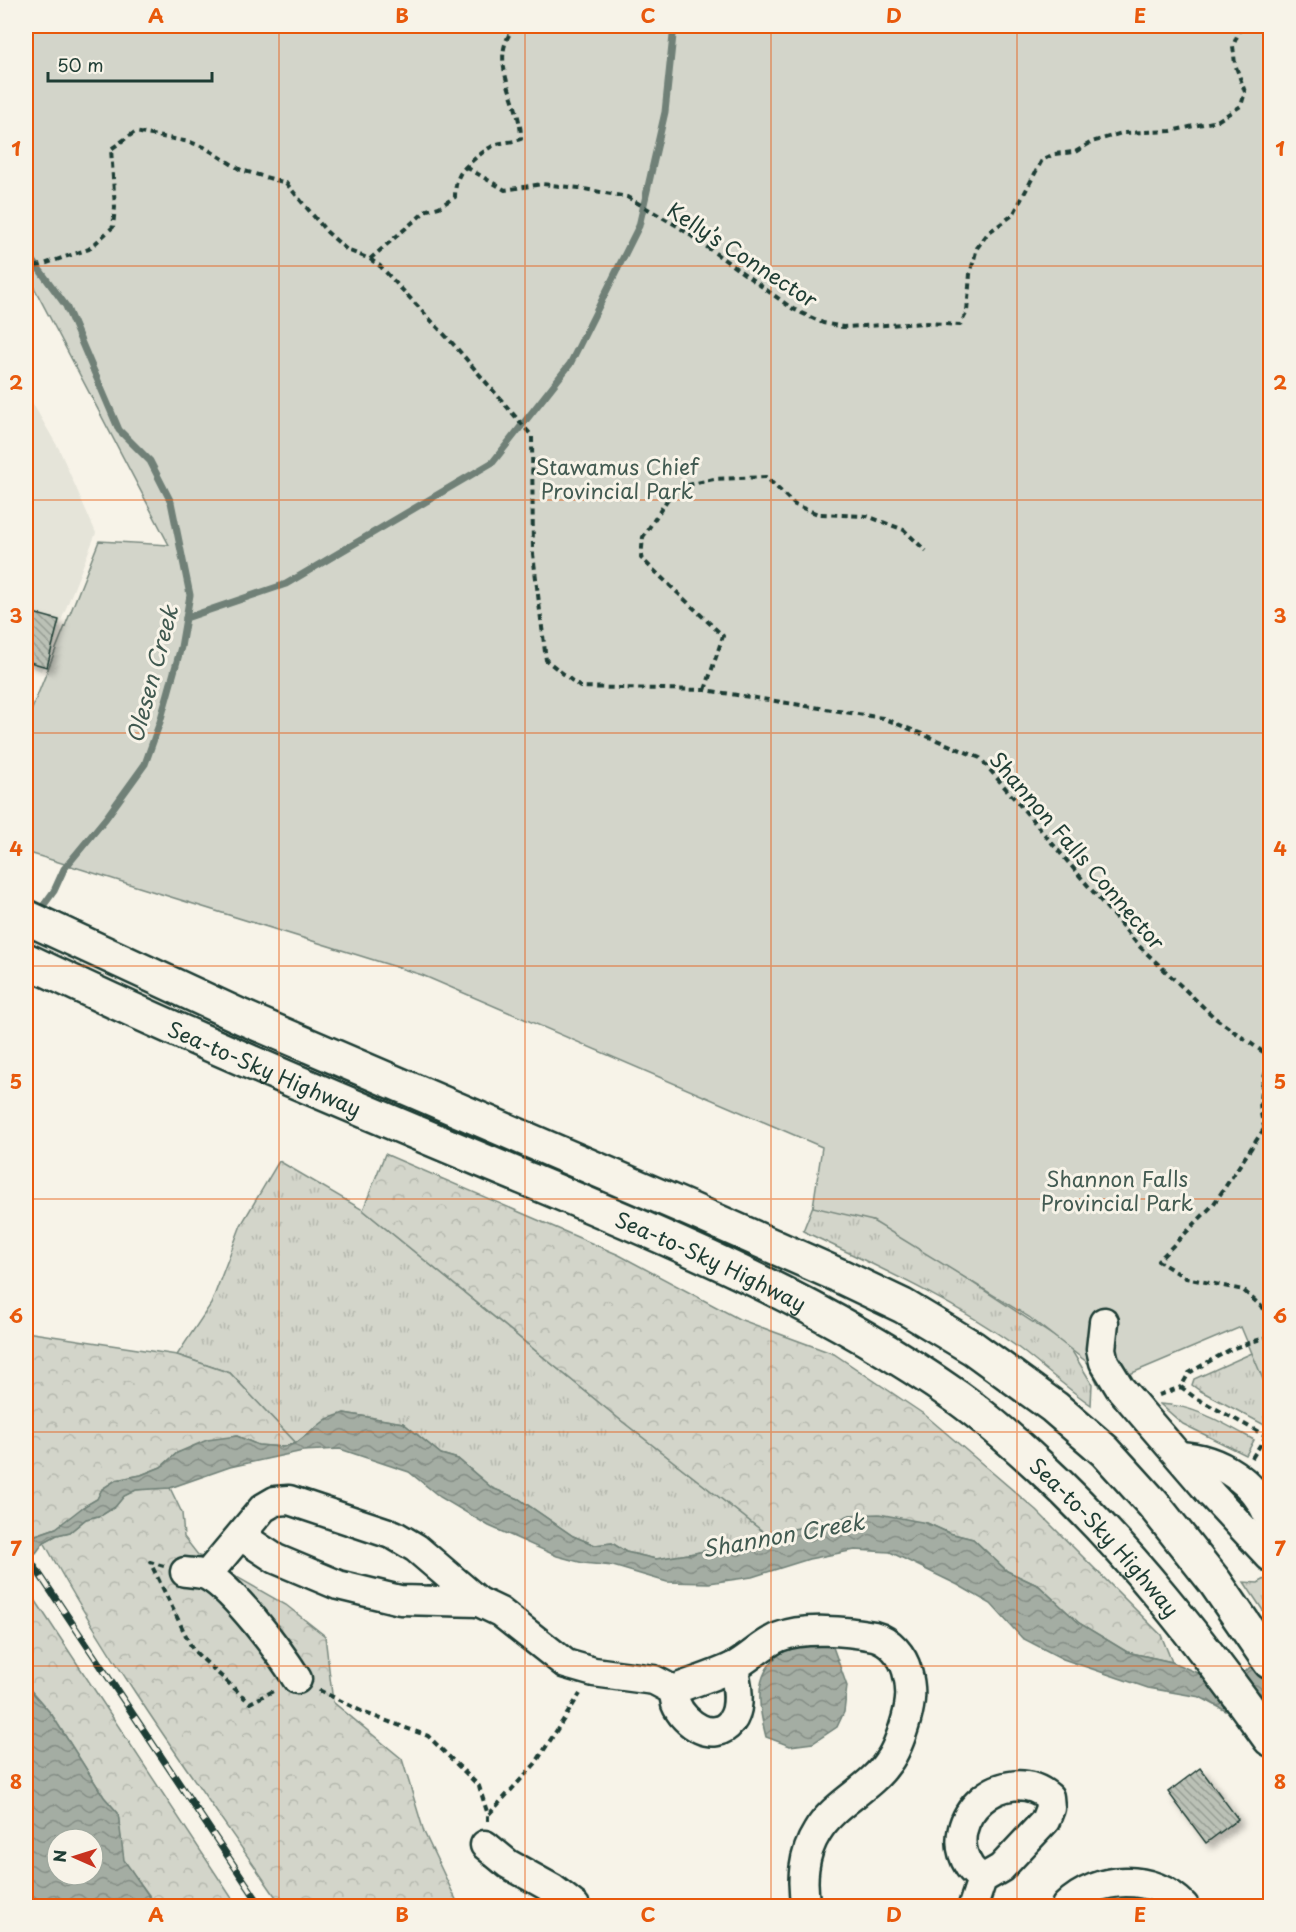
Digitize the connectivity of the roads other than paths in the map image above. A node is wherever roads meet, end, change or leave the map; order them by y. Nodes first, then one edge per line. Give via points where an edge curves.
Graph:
1 (26, 917) edge
2 (26, 960) edge
3 (1104, 1322) dead end
4 (1179, 1456) junction
5 (1270, 1521) edge
6 (241, 1536) junction
7 (1270, 1557) edge
8 (479, 1602) junction
9 (1270, 1661) edge
10 (733, 1667) junction
11 (297, 1679) road end
12 (673, 1690) junction
13 (1262, 1727) edge
14 (485, 1845) road end
15 (982, 1879) dead end
16 (575, 1906) edge
17 (806, 1906) edge
18 (973, 1906) edge
19 (1066, 1906) edge
20 (1184, 1906) edge

1 - 9 highway, Sea-to-Sky Highway via 263,1027 689,1209 903,1306 963,1342 1054,1407 1105,1451 1215,1582
2 - 13 highway, Sea-to-Sky Highway via 129,1010 694,1250 791,1296 878,1346 959,1398 1075,1499 1148,1578
3 - 4 lane via 1101,1349 1119,1389
4 - 5 lane via 1195,1456 1236,1473 1260,1500
4 - 7 lane
6 - 8 lane via 276,1559 338,1585 400,1600
6 - 8 lane via 263,1508 275,1501 289,1500 394,1535 416,1548
6 - 11 lane via 196,1574 229,1594 279,1651
8 - 12 lane via 500,1612 566,1664 654,1680
10 - 12 lane
10 - 12 lane via 738,1683 736,1707 733,1720 724,1729 702,1731 677,1705
10 - 17 lane via 779,1637 831,1631 879,1638 894,1648 905,1663 912,1700 902,1733 888,1762 817,1831 804,1866
14 - 16 lane
15 - 18 lane
19 - 20 lane via 1078,1895 1105,1883 1141,1882 1175,1896

